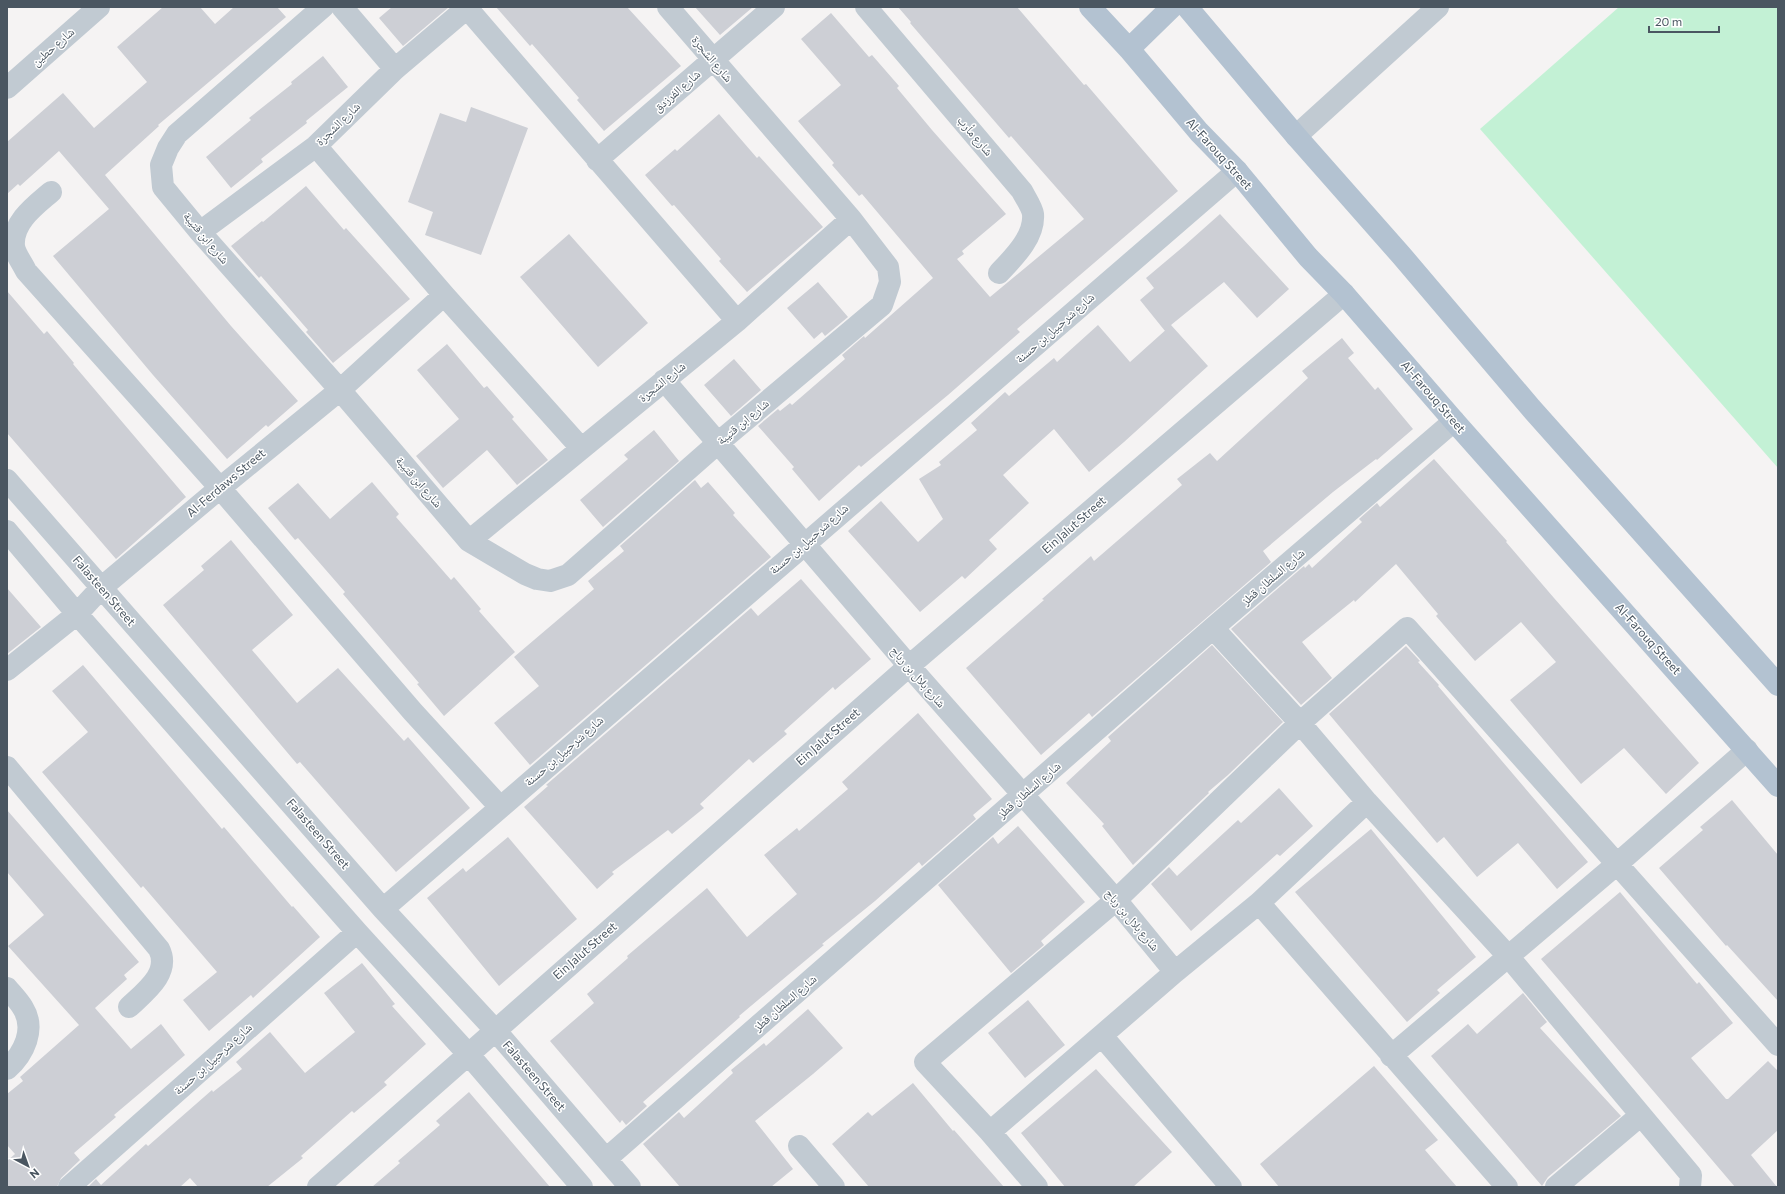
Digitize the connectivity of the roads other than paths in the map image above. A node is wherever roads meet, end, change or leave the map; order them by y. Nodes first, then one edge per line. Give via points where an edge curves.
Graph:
1 (99, 7) edge
2 (323, 7) edge
3 (342, 7) edge
4 (468, 7) edge
5 (668, 7) edge
6 (774, 7) edge
7 (866, 7) edge
8 (1090, 7) edge
9 (1172, 7) edge
10 (1187, 7) edge
11 (1438, 7) edge
12 (1129, 49) junction
13 (713, 60) junction
14 (396, 69) junction
15 (7, 88) edge
16 (1296, 136) junction
17 (316, 146) junction
18 (597, 160) junction
19 (1237, 171) junction
20 (51, 192) dead end
21 (851, 219) junction
22 (200, 232) junction
23 (888, 267) joint
24 (999, 273) dead end
25 (1344, 294) junction
26 (444, 295) junction
27 (736, 321) junction
28 (664, 380) junction
29 (340, 390) junction
30 (1454, 421) junction
31 (718, 443) junction
32 (581, 448) junction
33 (7, 480) edge
34 (220, 488) junction
35 (7, 531) edge
36 (469, 540) junction
37 (803, 544) junction
38 (101, 588) junction
39 (76, 614) junction
40 (1213, 628) junction
41 (909, 666) junction
42 (7, 670) edge
43 (1778, 685) edge
44 (1300, 724) junction
45 (1747, 750) junction
46 (7, 767) edge
47 (1778, 786) edge
48 (1022, 796) junction
49 (1367, 802) junction
50 (500, 807) junction
51 (1617, 864) junction
52 (1116, 900) junction
53 (1259, 903) junction
54 (383, 909) junction
55 (357, 932) junction
56 (1508, 956) junction
57 (1175, 972) junction
58 (7, 988) edge
59 (129, 1007) dead end
60 (495, 1030) junction
61 (1102, 1036) junction
62 (1778, 1045) edge
63 (469, 1055) junction
64 (1391, 1056) junction
65 (7, 1069) edge
66 (1641, 1115) junction
67 (990, 1132) junction
68 (799, 1146) dead end
69 (606, 1160) junction
70 (576, 1185) edge
71 (69, 1187) edge
72 (318, 1187) edge
73 (630, 1187) edge
74 (834, 1187) edge
75 (1037, 1187) edge
76 (1230, 1187) edge
77 (1507, 1187) edge
78 (1556, 1187) edge
79 (1690, 1187) edge

1 - 15 street, شارع حطين
2 - 22 street, شارع ابن قتيبة via 177,134 168,148 161,165 163,186
3 - 14 street
4 - 14 street, شارع الشجرة
4 - 18 street
5 - 13 street, شارع الشجرة
6 - 13 street, شارع الفرزدق
7 - 24 street, شارع مأرب via 1022,191 1033,214 1030,232 1023,246
8 - 12 main road, Al-Farouq Street
9 - 12 main road
10 - 16 main road
11 - 16 street
12 - 19 main road, Al-Farouq Street via 1199,132
13 - 18 street, شارع الفرزدق
13 - 21 street, شارع الشجرة
14 - 17 street, شارع الشجرة
16 - 43 main road via 1402,255 1531,408
17 - 22 street, شارع الشجرة
17 - 26 street
18 - 27 street
19 - 25 main road, Al-Farouq Street via 1308,257
19 - 37 street, شارع شرحبيل بن حسنة
20 - 34 street via 25,214 16,233 14,247 26,271
21 - 23 street, شارع الشجرة
21 - 27 street, شارع الشجرة
22 - 29 street, شارع ابن قتيبة
23 - 31 street, شارع ابن قتيبة via 890,282 882,305
25 - 30 main road, Al-Farouq Street
25 - 41 street, Ein Jalut Street
26 - 29 street, Al-Ferdaws Street
26 - 32 street
27 - 28 street, شارع الشجرة
28 - 31 street, شارع بلال بن رباح
28 - 32 street, شارع الشجرة
29 - 34 street, Al-Ferdaws Street
29 - 36 street, شارع ابن قتيبة
30 - 40 street, شارع السلطان قطز
30 - 45 main road, Al-Farouq Street
31 - 36 street, شارع ابن قتيبة via 568,575 550,581 537,579
31 - 37 street, شارع بلال بن رباح
32 - 36 street, شارع الشجرة
33 - 38 street, Falasteen Street
34 - 38 street, Al-Ferdaws Street
34 - 50 street via 413,712
35 - 39 street
37 - 41 street, شارع بلال بن رباح
37 - 50 street, شارع شرحبيل بن حسنة
38 - 39 street, Al-Ferdaws Street
38 - 54 street, Falasteen Street
39 - 42 street, Al-Ferdaws Street
39 - 55 street
40 - 44 street
40 - 48 street, شارع السلطان قطز
41 - 48 street, شارع بلال بن رباح
41 - 60 street, Ein Jalut Street
44 - 49 street
44 - 51 street via 1407,628
44 - 52 street
45 - 47 main road, Al-Farouq Street
45 - 51 street
46 - 59 street via 159,949 162,963 154,984
48 - 52 street, شارع بلال بن رباح
48 - 69 street, شارع السلطان قطز
49 - 53 street
49 - 56 street
50 - 54 street, شارع شرحبيل بن حسنة
51 - 56 street
51 - 62 street
52 - 57 street, شارع بلال بن رباح
52 - 67 street via 925,1062
53 - 57 street
53 - 64 street
54 - 60 street, Falasteen Street
55 - 63 street
55 - 71 street, شارع شرحبيل بن حسنة
56 - 64 street
56 - 66 street
57 - 61 street
58 - 65 street via 24,1008 29,1026 27,1040 18,1059
60 - 63 street, Ein Jalut Street
60 - 69 street, Falasteen Street
61 - 67 street
61 - 76 street
63 - 70 street
63 - 72 street, Ein Jalut Street
64 - 77 street
66 - 78 street
66 - 79 street via 1691,1175
67 - 75 street
68 - 74 street
69 - 73 street, Falasteen Street

